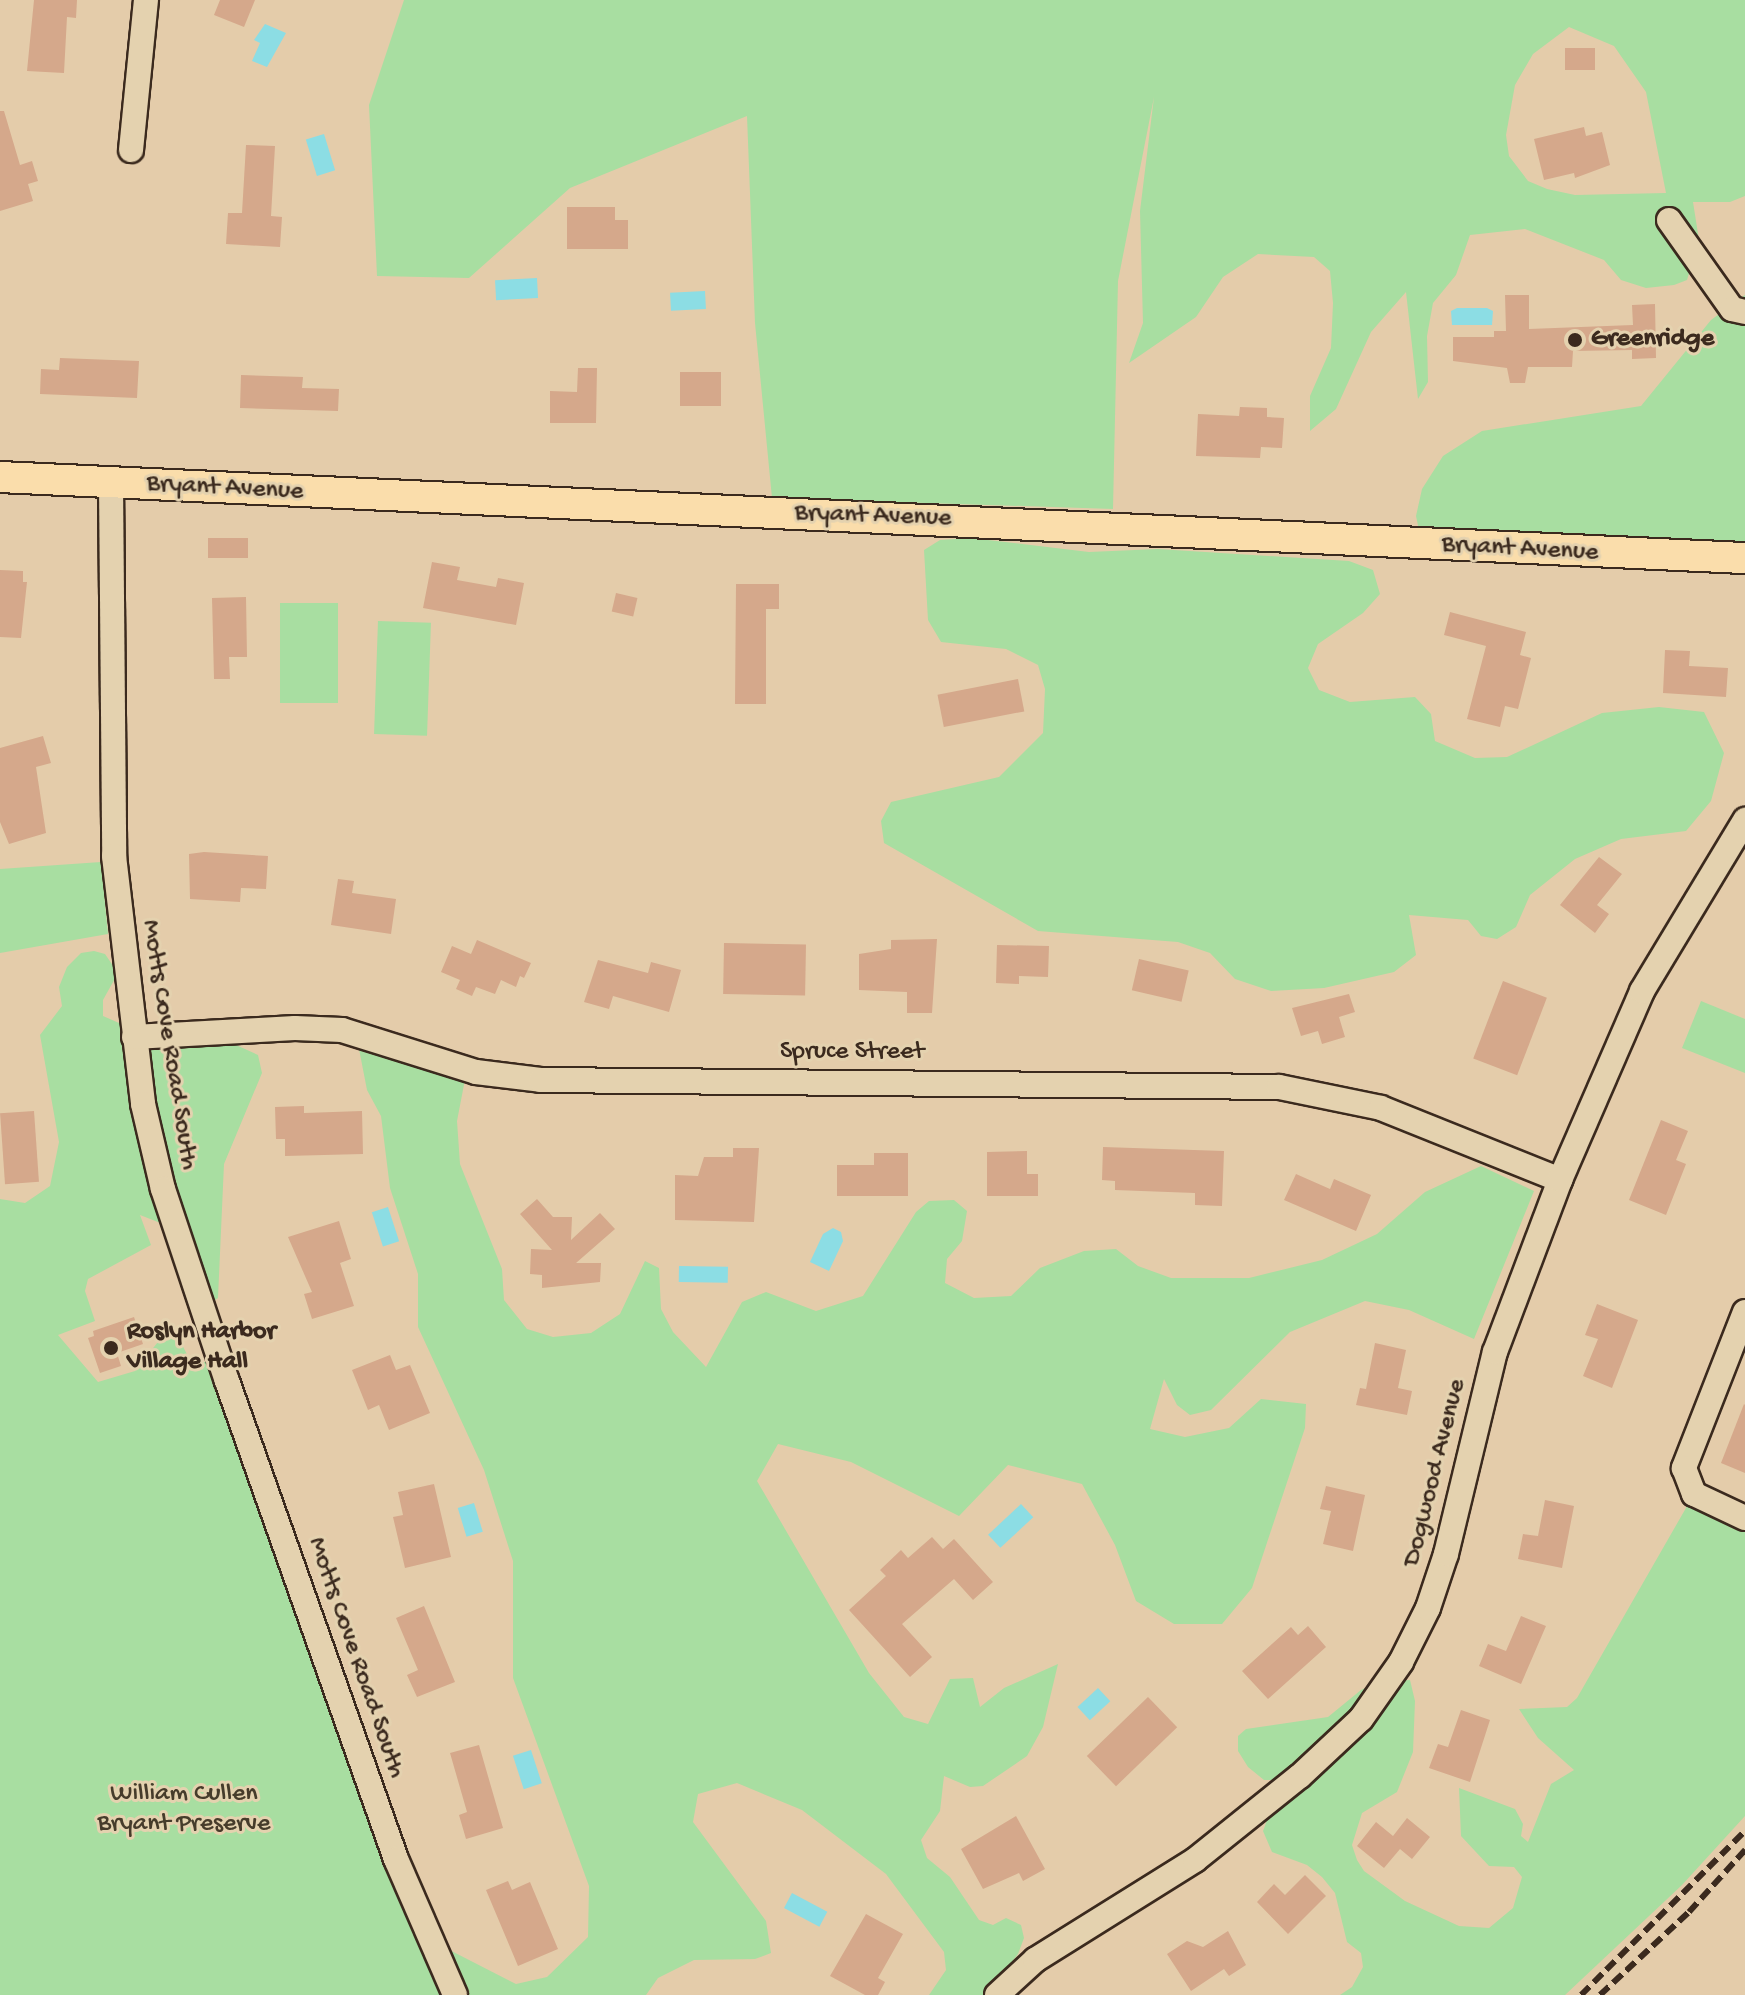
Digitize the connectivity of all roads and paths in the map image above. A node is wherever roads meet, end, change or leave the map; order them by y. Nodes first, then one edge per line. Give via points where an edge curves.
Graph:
1 (146, 0) edge
2 (131, 150) dead end
3 (1669, 220) dead end
4 (1745, 312) edge
5 (0, 477) edge
6 (111, 483) junction
7 (1745, 558) edge
8 (1745, 820) edge
9 (134, 1037) junction
10 (1560, 1180) junction
11 (1745, 1312) edge
12 (1745, 1518) edge
13 (455, 1995) edge
14 (997, 1995) edge

1 - 2 street
3 - 4 street via 1732,309
5 - 6 main road, Bryant Avenue
6 - 7 main road, Bryant Avenue
6 - 9 street, Motts Cove Road South via 111,801 120,936
8 - 10 street, Dogwood Avenue via 1642,991
9 - 10 street, Spruce Street via 342,1030 476,1072 541,1080 1279,1087 1381,1108
9 - 13 street, Motts Cove Road South via 163,1189 211,1334 396,1859
10 - 14 street, Dogwood Avenue via 1495,1352 1428,1608 1377,1699 1300,1776 1195,1860 1035,1960
11 - 12 street via 1684,1468 1694,1494

